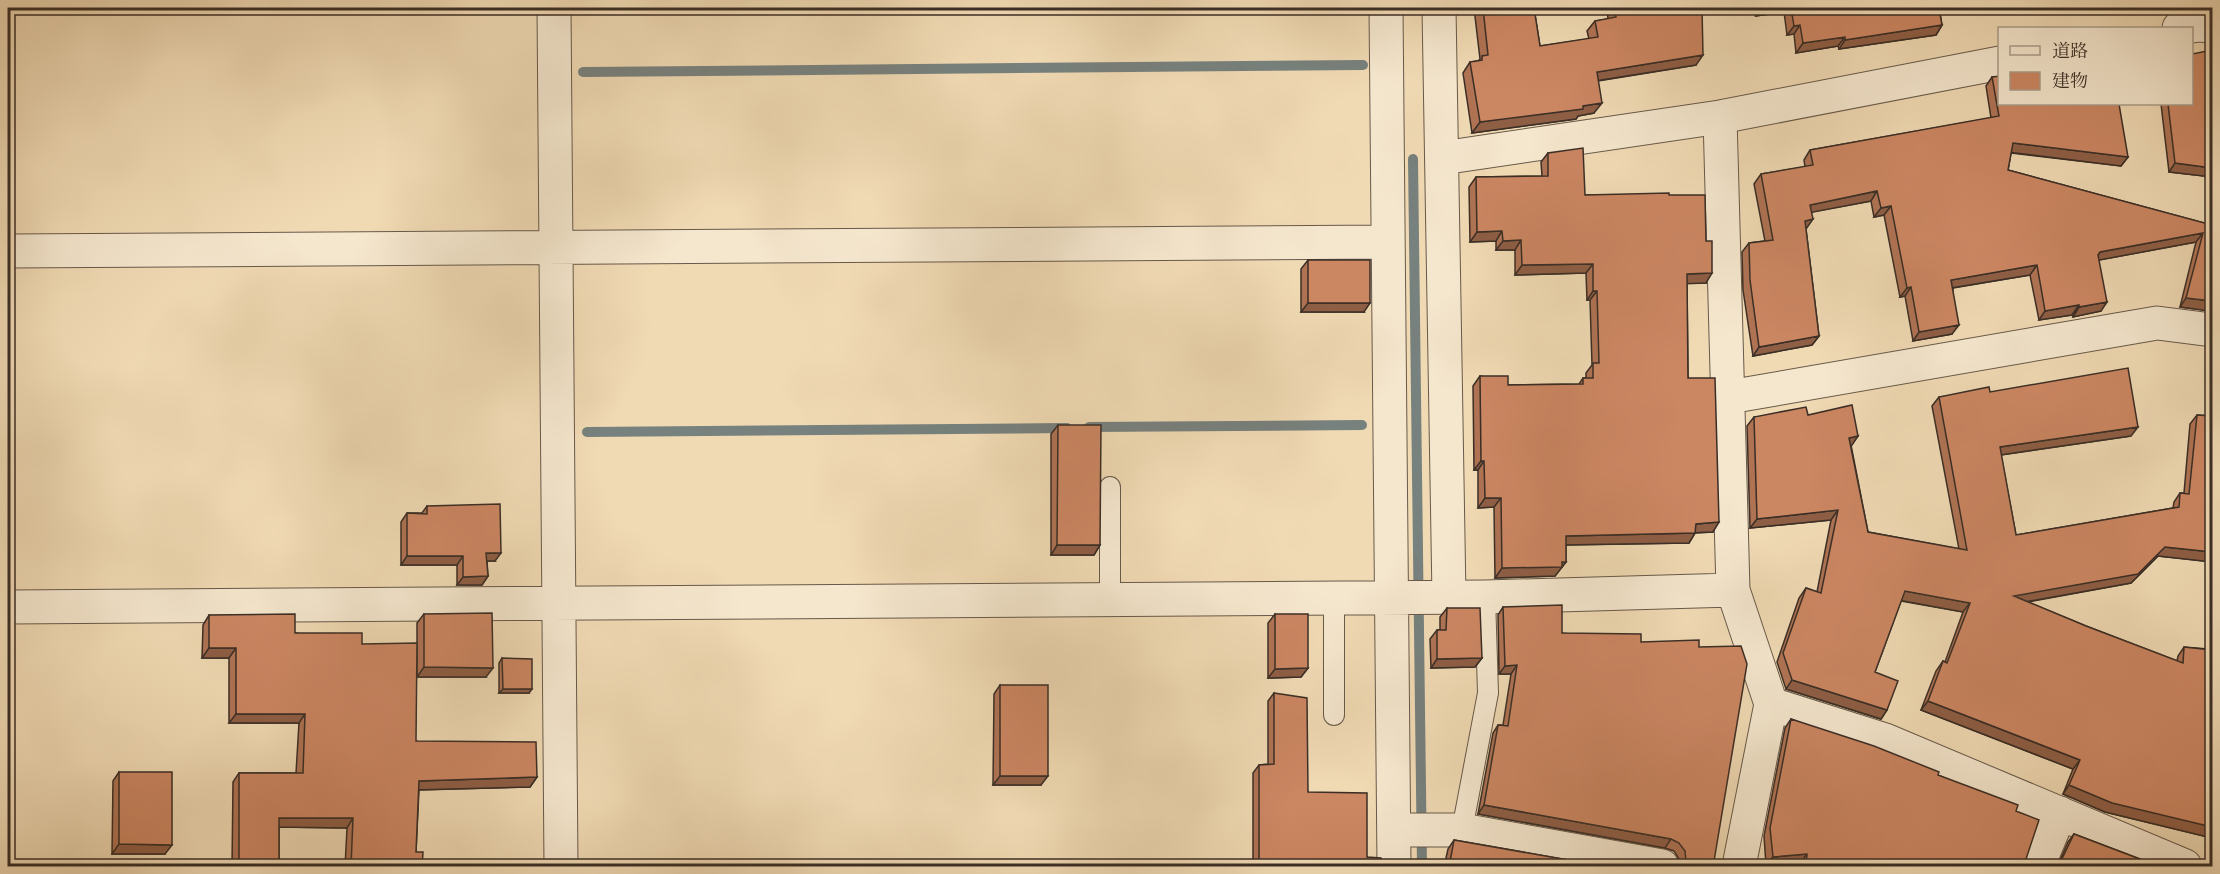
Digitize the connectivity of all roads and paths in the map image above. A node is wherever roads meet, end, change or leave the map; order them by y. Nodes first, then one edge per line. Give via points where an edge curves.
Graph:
1 (554, 8) edge
2 (1386, 8) edge
3 (1439, 8) edge
4 (2212, 26) edge
5 (2186, 27) edge
6 (1998, 63) edge
7 (1720, 117) junction
8 (1442, 158) junction
9 (1388, 242) junction
10 (556, 247) junction
11 (8, 251) edge
12 (2212, 330) edge
13 (1729, 397) junction
14 (1110, 487) dead end
15 (1733, 590) junction
16 (1420, 597) junction
17 (1485, 597) junction
18 (1334, 598) junction
19 (1110, 599) junction
20 (558, 603) junction
21 (8, 607) edge
22 (1771, 704) junction
23 (1334, 715) dead end
24 (2060, 813) junction
25 (1425, 830) junction
26 (561, 867) edge
27 (1394, 867) edge
28 (1662, 867) edge
29 (1738, 867) edge
30 (2038, 867) edge
31 (2185, 867) edge

1 - 10 street
2 - 9 street
3 - 8 street
4 - 5 street
6 - 7 street
7 - 8 street
7 - 13 street
8 - 16 street
9 - 10 street
9 - 16 street
10 - 11 street
10 - 20 street
12 - 13 street via 2157,323
13 - 15 street
14 - 19 lane
15 - 17 street
15 - 22 street
16 - 17 street
16 - 18 street
16 - 25 street
17 - 25 lane via 1488,693
18 - 19 street
18 - 23 lane
19 - 20 street
20 - 21 street
20 - 26 street
22 - 24 street via 1885,740
22 - 29 street
24 - 30 street
24 - 31 street
25 - 27 street
25 - 28 street

